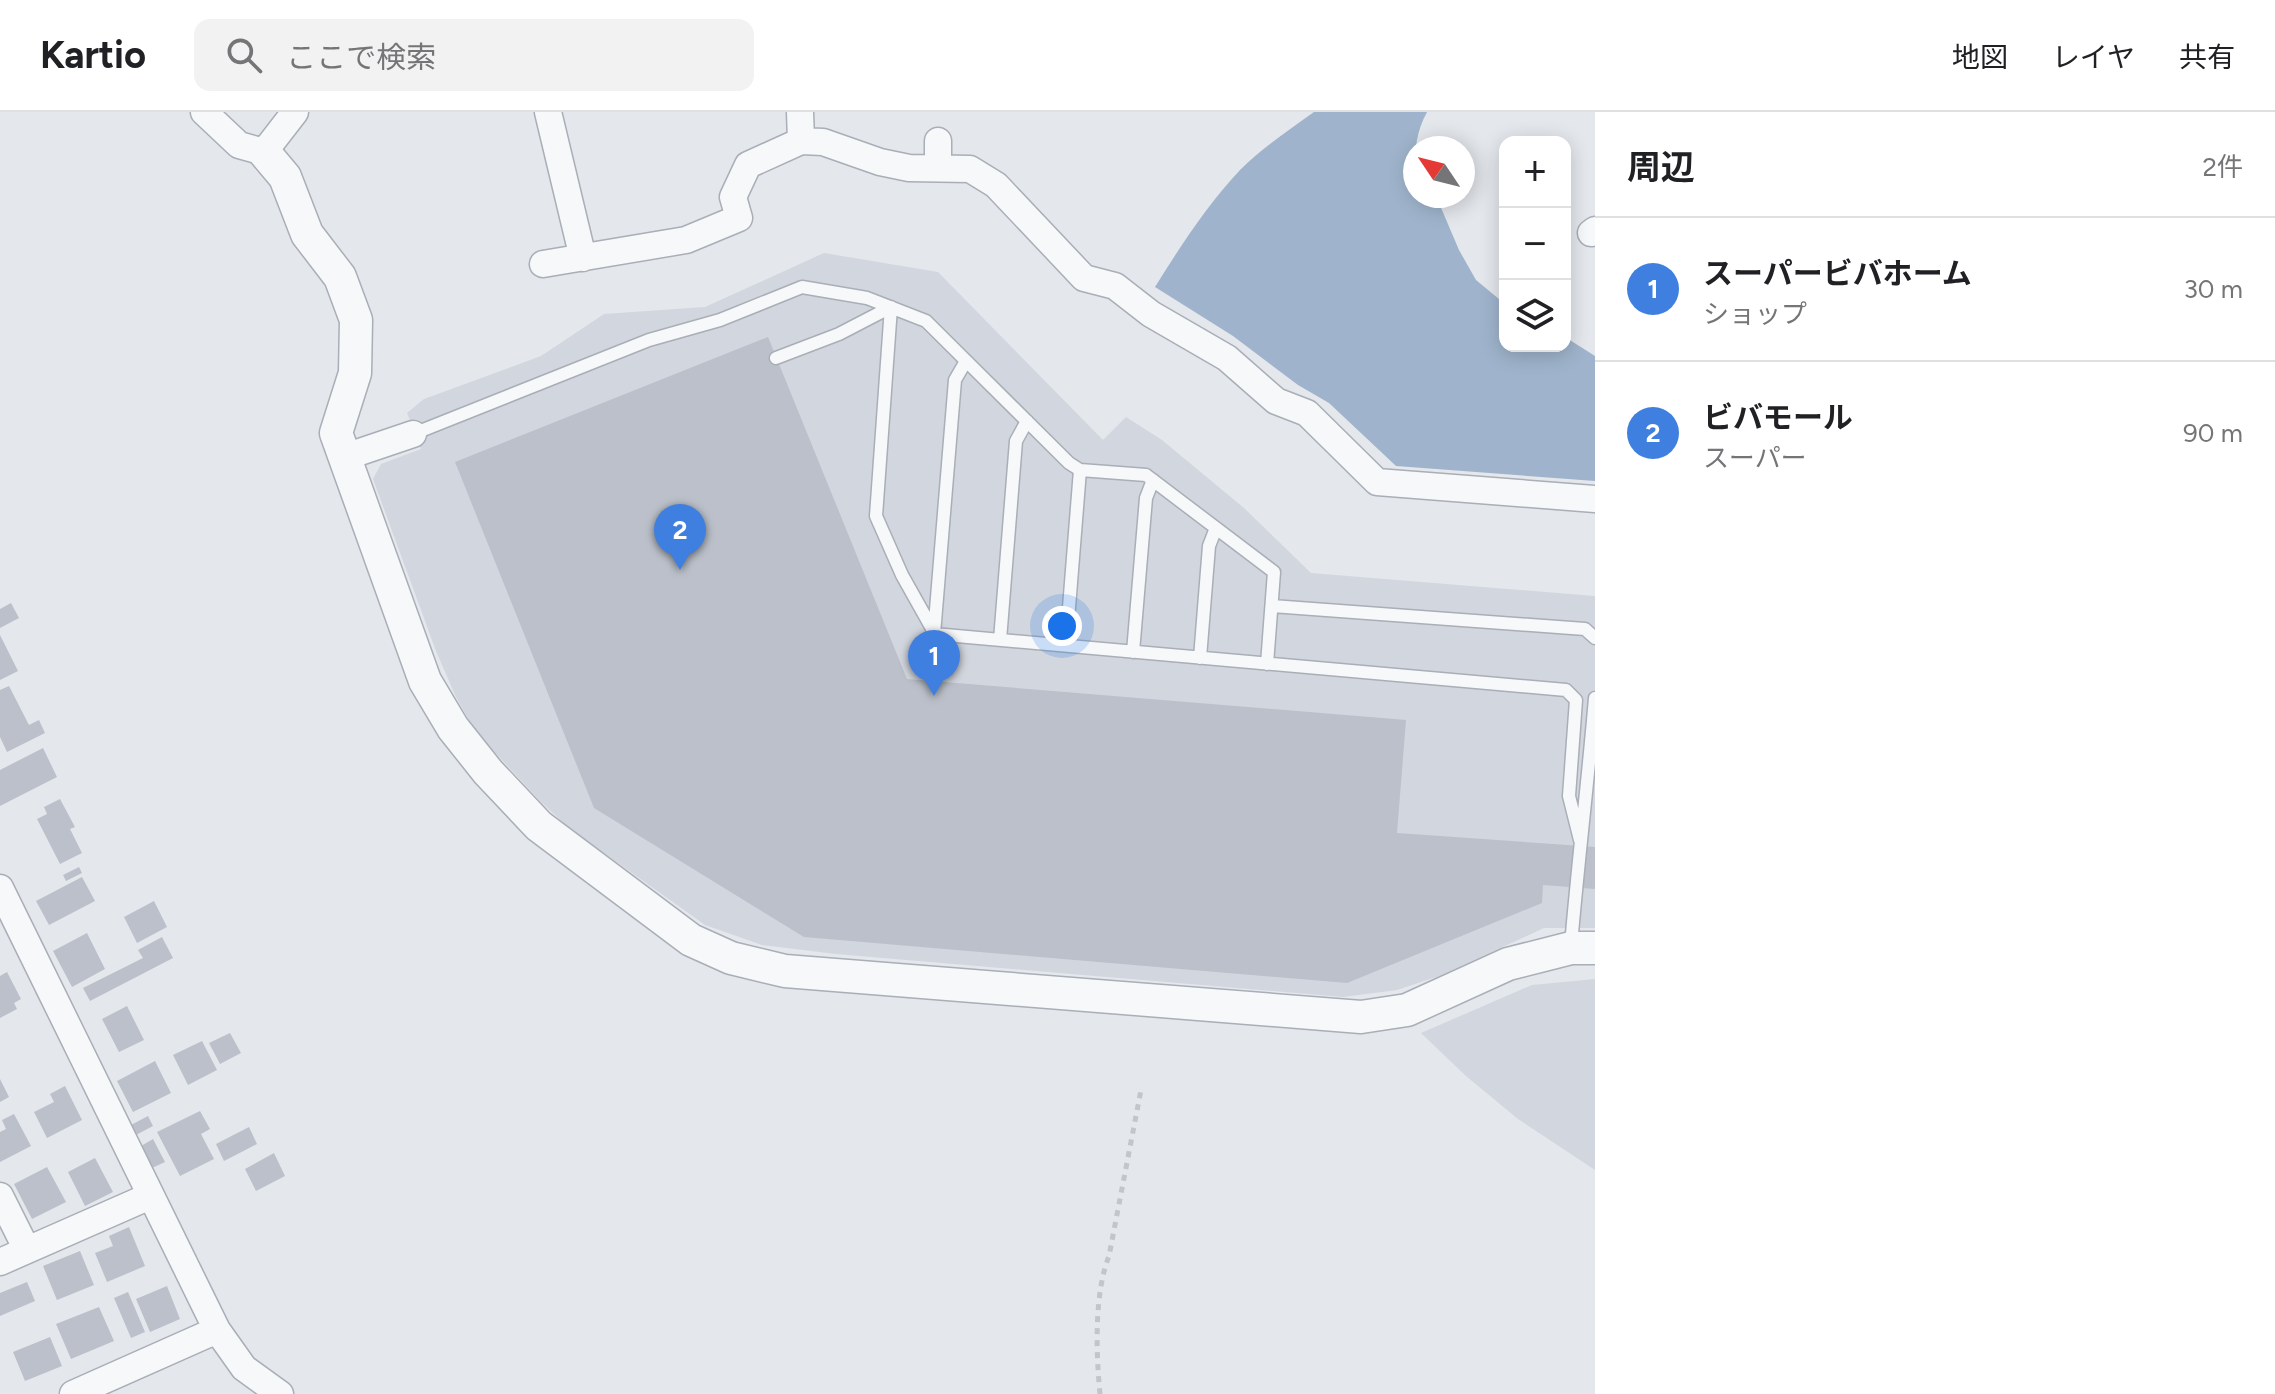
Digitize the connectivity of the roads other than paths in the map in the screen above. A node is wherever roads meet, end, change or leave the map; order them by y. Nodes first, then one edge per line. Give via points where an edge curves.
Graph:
1 (204, 112) edge
2 (295, 112) edge
3 (800, 112) edge
4 (554, 113) edge
5 (801, 141) junction
6 (938, 141) dead end
7 (264, 152) junction
8 (938, 168) junction
9 (583, 258) junction
10 (543, 264) dead end
11 (891, 307) junction
12 (776, 358) dead end
13 (966, 361) junction
14 (1027, 421) junction
15 (413, 434) joint
16 (345, 457) junction
17 (1080, 470) junction
18 (1153, 480) junction
19 (1595, 499) edge
20 (1216, 528) junction
21 (1272, 606) junction
22 (934, 634) junction
23 (1595, 638) edge
24 (1000, 640) junction
25 (1066, 645) junction
26 (1133, 652) junction
27 (1200, 658) junction
28 (1267, 664) junction
29 (1595, 698) edge
30 (1580, 840) junction
31 (0, 888) edge
32 (1583, 948) edge
33 (0, 1196) edge
34 (150, 1196) junction
35 (27, 1250) junction
36 (0, 1262) edge
37 (217, 1330) junction
38 (73, 1394) edge
39 (280, 1394) edge

1 - 7 street via 239,145
2 - 7 street
3 - 5 street
4 - 9 street
5 - 8 street via 823,142 909,168
5 - 9 street via 748,165 733,197 739,218 686,240
6 - 8 street
7 - 16 street via 285,177 307,234 340,277 356,320 355,373 336,433
8 - 19 street via 970,169 996,185 1084,278 1115,286 1151,314 1227,358 1276,401 1307,413 1377,482
9 - 10 street
11 - 12 lane
11 - 13 lane via 926,321
11 - 15 lane via 802,287 720,320 649,340
11 - 22 lane via 876,516
13 - 14 lane
13 - 22 lane via 955,380
14 - 17 lane
14 - 24 lane via 1016,441
15 - 16 street
16 - 32 street via 425,681 453,728 539,826 691,940 731,958 785,971 1361,1017 1407,1010 1508,964
17 - 18 lane via 1146,475
17 - 25 lane
18 - 20 lane
18 - 26 lane via 1146,498
20 - 21 lane via 1274,572
20 - 27 lane via 1209,546
21 - 23 lane via 1585,629
21 - 28 lane
22 - 24 lane
24 - 25 lane
25 - 26 lane
26 - 27 lane
27 - 28 lane
28 - 30 lane via 1566,690 1576,700 1569,796
29 - 30 lane
30 - 32 lane
31 - 34 street
33 - 35 street
34 - 35 street
34 - 37 street
35 - 36 street
37 - 38 street
37 - 39 street via 244,1368

